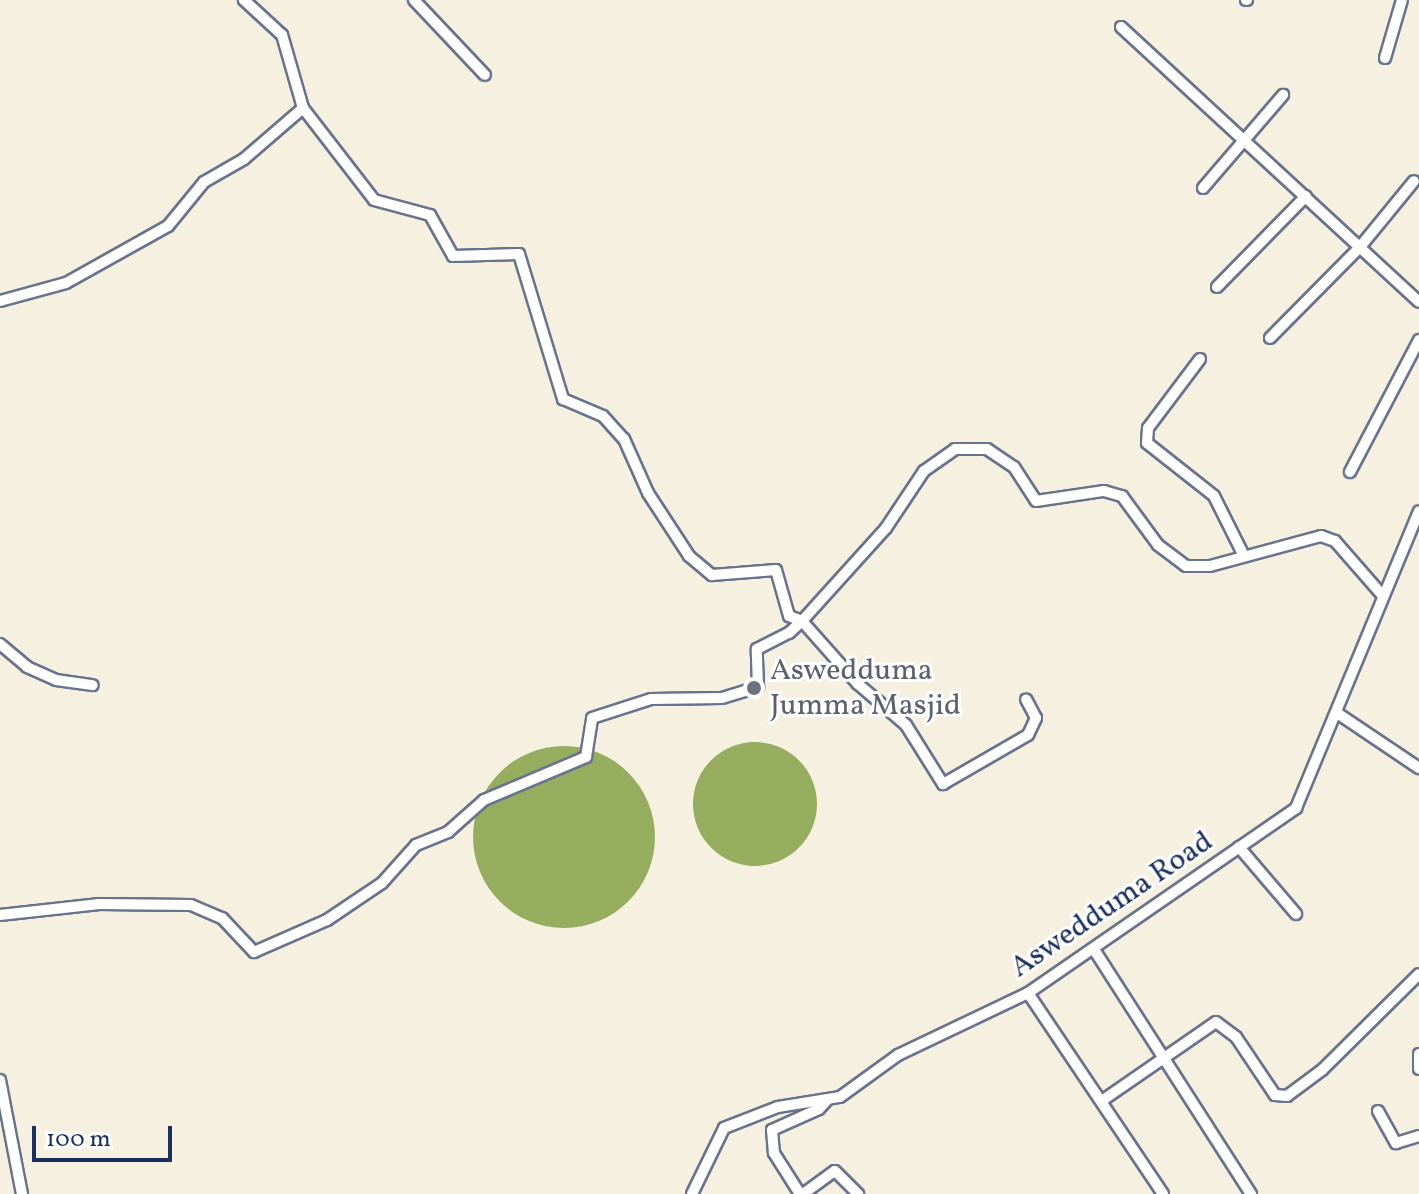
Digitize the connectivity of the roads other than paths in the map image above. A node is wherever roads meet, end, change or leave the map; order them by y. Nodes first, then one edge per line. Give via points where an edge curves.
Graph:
1 (244, 0) edge
2 (414, 0) edge
3 (1402, 0) edge
4 (1121, 27) dead end
5 (1385, 58) dead end
6 (485, 75) dead end
7 (1283, 95) dead end
8 (303, 108) junction
9 (1245, 142) junction
10 (1414, 181) dead end
11 (1203, 188) dead end
12 (1306, 196) junction
13 (1360, 247) junction
14 (1217, 287) dead end
15 (0, 301) edge
16 (1419, 302) edge
17 (1270, 338) dead end
18 (1419, 340) edge
19 (1200, 359) dead end
20 (1350, 472) dead end
21 (1419, 511) edge
22 (1244, 556) junction
23 (1383, 596) junction
24 (802, 621) junction
25 (0, 644) edge
26 (93, 685) dead end
27 (1026, 699) dead end
28 (1337, 713) junction
29 (1419, 768) edge
30 (1239, 847) junction
31 (1296, 914) dead end
32 (0, 915) edge
33 (1095, 951) dead end
34 (1419, 974) edge
35 (1028, 993) junction
36 (1419, 1054) edge
37 (1164, 1060) junction
38 (1419, 1069) edge
39 (0, 1080) edge
40 (828, 1099) junction
41 (1103, 1100) junction
42 (1378, 1111) dead end
43 (1419, 1136) edge
44 (22, 1194) edge
45 (692, 1194) edge
46 (801, 1194) edge
47 (858, 1194) edge
48 (1163, 1194) edge
49 (1251, 1194) edge

1 - 8 street via 282,35
2 - 6 street
3 - 5 street
4 - 9 street
7 - 9 street
8 - 15 street via 244,159 204,182 168,226 66,283
8 - 24 street via 374,200 430,215 453,256 519,254 563,399 603,416 624,439 648,493 689,556 712,575 776,570 789,616
9 - 11 street
9 - 12 street
10 - 13 street
12 - 13 street
12 - 14 street
13 - 16 street
13 - 17 street
18 - 20 street
19 - 22 street via 1148,428 1147,443 1214,496
21 - 23 street, Aswedduma Road
22 - 23 street via 1321,536 1335,541
22 - 24 street via 1210,566 1186,566 1158,545 1122,496 1104,491 1036,501 1014,467 987,449 955,449 924,471 886,528
23 - 28 street, Aswedduma Road
24 - 27 street via 858,684 906,725 943,784 1028,735 1036,718
24 - 32 street via 757,649 758,687 722,698 651,699 592,718 586,757 484,800 448,832 416,845 382,883 327,920 254,952 222,918 191,905 113,903
25 - 26 street via 27,667 56,680
28 - 29 street
28 - 30 street, Aswedduma Road via 1296,808
30 - 31 street
30 - 35 street, Aswedduma Road
33 - 37 street
34 - 37 street via 1287,1096 1275,1095 1224,1024 1216,1022
35 - 40 street, Aswedduma Road via 898,1055 840,1097
35 - 41 street
36 - 38 street
37 - 41 street
37 - 49 street
39 - 44 street
40 - 45 street, Aswedduma Road via 778,1107 724,1128
40 - 46 street via 819,1109 772,1130 774,1153
41 - 48 street
42 - 43 street via 1396,1143
46 - 47 street via 835,1171

